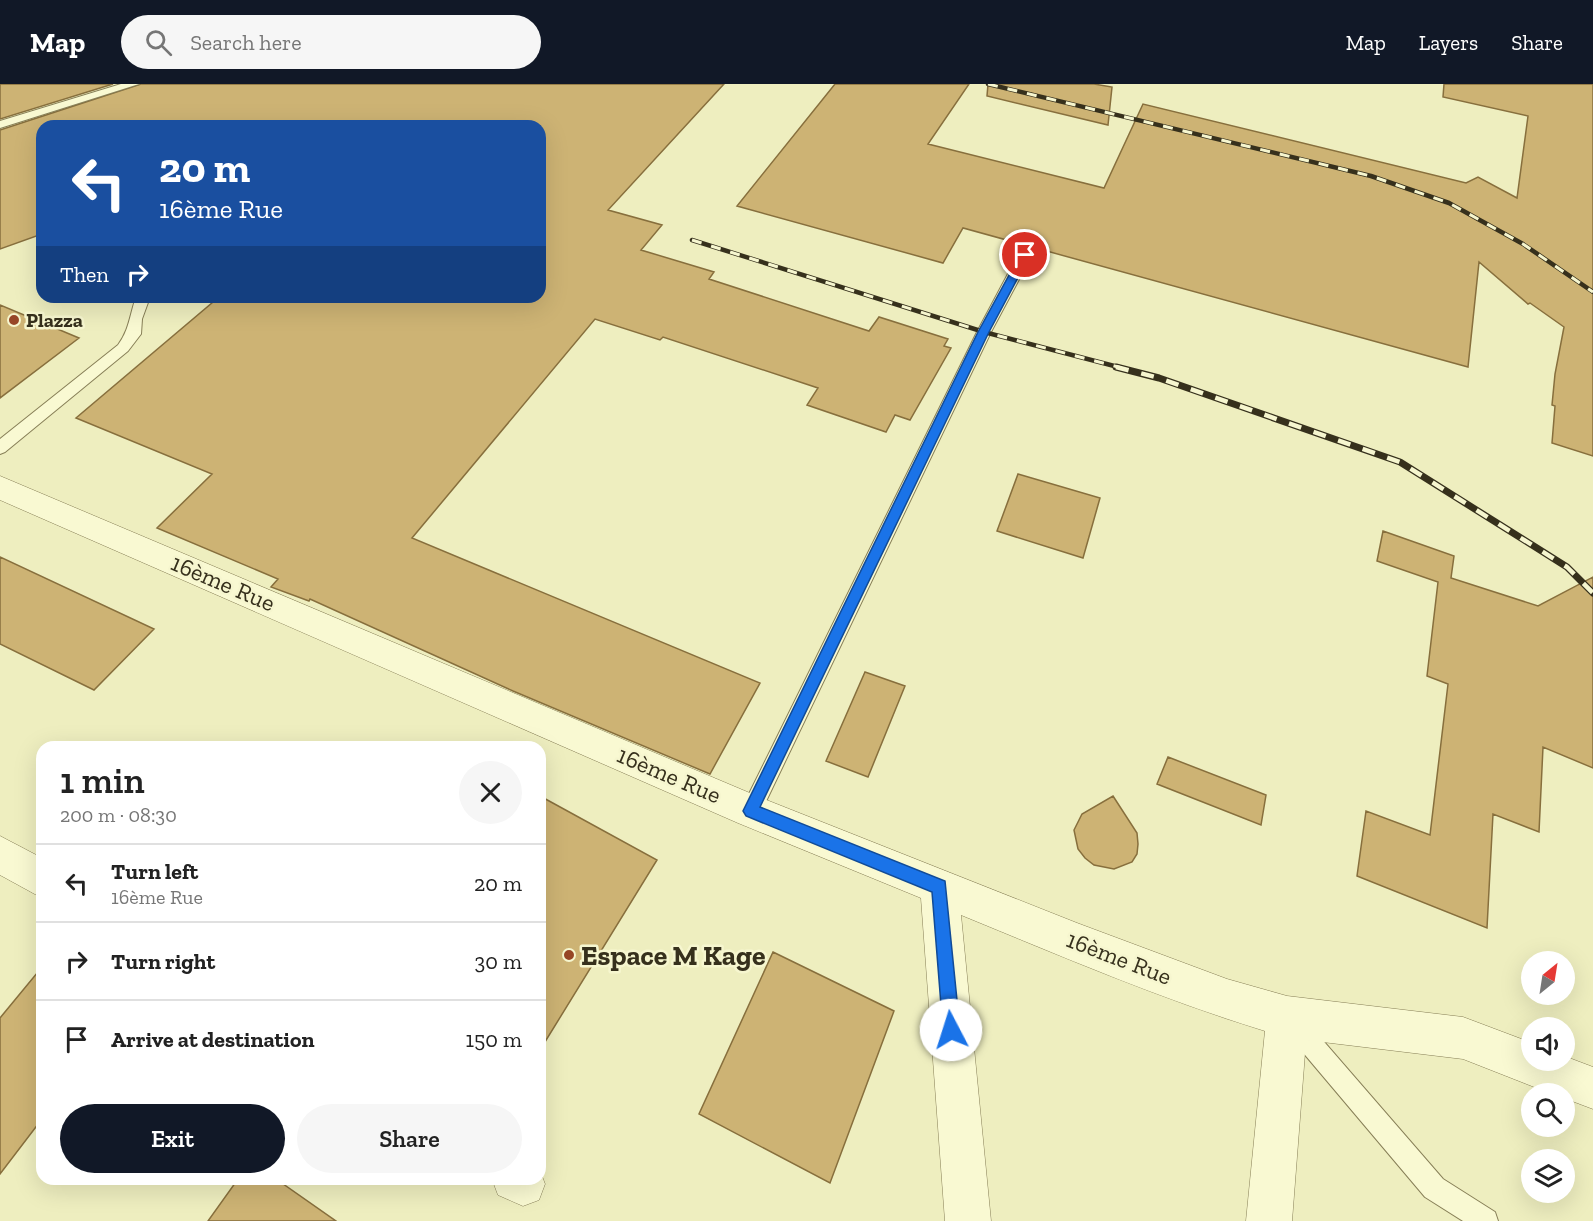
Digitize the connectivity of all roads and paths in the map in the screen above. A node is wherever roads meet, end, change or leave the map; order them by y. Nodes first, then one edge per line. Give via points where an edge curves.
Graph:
1 (133, 84) edge
2 (0, 125) edge
3 (1025, 255) dead end
4 (141, 303) edge
5 (0, 448) edge
6 (0, 487) edge
7 (751, 811) junction
8 (0, 854) edge
9 (36, 875) edge
10 (939, 887) junction
11 (1287, 1017) junction
12 (1593, 1088) edge
13 (968, 1221) edge
14 (1269, 1221) edge
15 (1486, 1221) edge

1 - 2 lane
3 - 7 lane
4 - 5 lane via 134,334 123,348
6 - 7 street, 16ème Rue
7 - 10 street, 16ème Rue
8 - 9 street
10 - 11 street, 16ème Rue via 1227,999
10 - 13 street
11 - 12 street, 16ème Rue via 1463,1038
11 - 14 street
11 - 15 lane via 1434,1188

